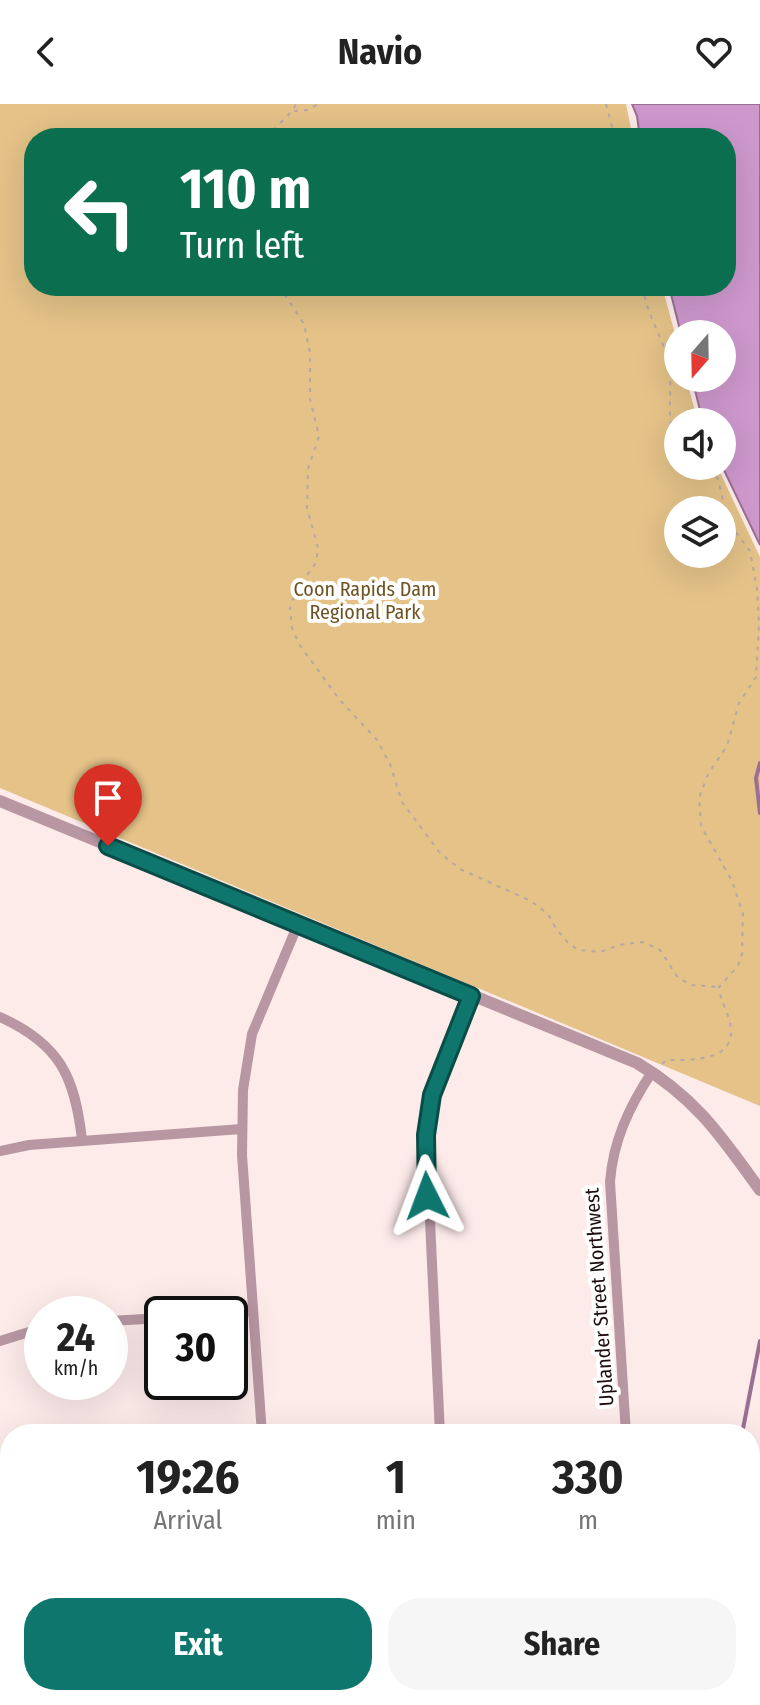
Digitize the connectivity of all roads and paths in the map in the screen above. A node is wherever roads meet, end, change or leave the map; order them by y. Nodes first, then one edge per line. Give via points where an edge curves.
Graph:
1 (296, 104) edge
2 (318, 104) edge
3 (606, 104) edge
4 (294, 111) junction
5 (274, 128) edge
6 (612, 128) edge
7 (286, 296) edge
8 (645, 296) edge
9 (671, 408) edge
10 (718, 480) edge
11 (0, 801) edge
12 (298, 924) junction
13 (719, 987) junction
14 (471, 996) junction
15 (0, 1017) edge
16 (667, 1060) dead end
17 (652, 1072) junction
18 (241, 1129) junction
19 (82, 1140) junction
20 (0, 1151) edge
21 (760, 1190) edge
22 (248, 1311) edge
23 (253, 1311) junction
24 (24, 1334) edge
25 (0, 1341) edge
26 (261, 1424) edge
27 (440, 1424) edge
28 (625, 1424) edge

1 - 4 path
2 - 4 path
3 - 6 path
4 - 5 path
7 - 13 path via 304,324 310,399 319,436 308,469 307,508 317,556 290,608 299,644 377,740 402,802 440,853 460,869 531,901 579,950 600,952 643,942 660,950 678,978
8 - 9 path via 664,344
10 - 13 path via 728,522 750,551 759,625 756,677 739,703 727,746 699,798 701,826 732,881 743,914 742,954
11 - 12 street
12 - 14 street
12 - 18 street via 252,1034
13 - 16 path via 731,1032 728,1044 706,1058
14 - 17 street
14 - 27 street via 436,1081 426,1135
15 - 19 street via 39,1040 60,1064 75,1092
17 - 21 street via 700,1111
17 - 28 street, Uplander Street Northwest via 621,1130 610,1182
18 - 19 street
18 - 23 street
19 - 20 street
22 - 23 street
23 - 26 street
24 - 25 street

